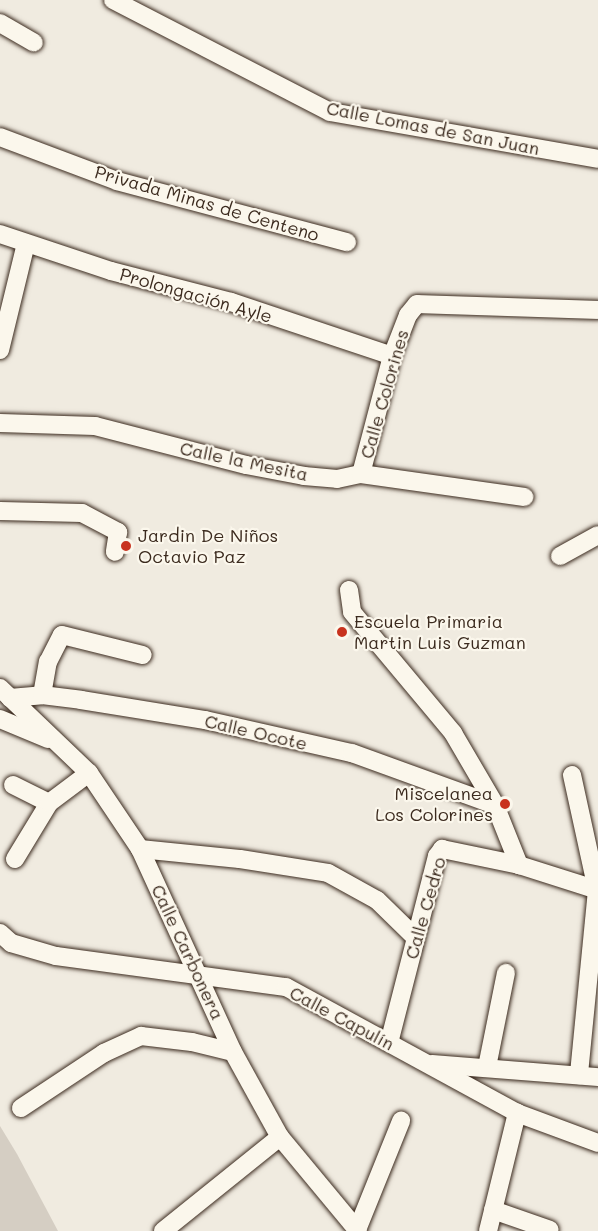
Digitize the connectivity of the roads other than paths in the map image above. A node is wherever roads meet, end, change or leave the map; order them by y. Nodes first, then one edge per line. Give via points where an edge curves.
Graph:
1 (113, 0) edge
2 (0, 23) edge
3 (34, 43) dead end
4 (0, 137) edge
5 (598, 159) edge
6 (0, 234) edge
7 (347, 242) dead end
8 (26, 243) junction
9 (598, 310) edge
10 (0, 350) edge
11 (392, 356) junction
12 (0, 423) edge
13 (361, 474) junction
14 (524, 497) dead end
15 (0, 512) edge
16 (598, 535) edge
17 (115, 552) dead end
18 (560, 556) dead end
19 (349, 590) dead end
20 (143, 655) dead end
21 (5, 693) edge
22 (42, 695) junction
23 (0, 719) edge
24 (60, 743) junction
25 (89, 773) junction
26 (572, 775) dead end
27 (13, 785) dead end
28 (49, 803) junction
29 (495, 805) junction
30 (140, 849) junction
31 (15, 859) dead end
32 (519, 865) junction
33 (598, 890) edge
34 (0, 933) edge
35 (416, 938) junction
36 (506, 973) dead end
37 (199, 975) junction
38 (389, 1043) junction
39 (233, 1052) junction
40 (428, 1064) junction
41 (488, 1067) junction
42 (579, 1074) junction
43 (598, 1077) edge
44 (21, 1108) dead end
45 (517, 1113) junction
46 (401, 1121) dead end
47 (280, 1137) junction
48 (598, 1143) edge
49 (493, 1210) junction
50 (550, 1230) edge
51 (163, 1231) edge
52 (358, 1231) edge
53 (488, 1231) edge

1 - 5 street, Calle Lomas de San Juan via 330,112
2 - 3 street
4 - 7 street, Privada Minas de Centeno via 117,181
6 - 8 street, Prolongación Ayle
8 - 10 street
8 - 11 street, Prolongación Ayle via 111,272 231,302
9 - 11 street, Calle Colorines via 417,303 408,315
11 - 13 street, Calle Colorines
12 - 13 street, Calle la Mesita via 95,426 304,476 337,479
13 - 14 street, Calle la Mesita
15 - 17 street via 82,513 118,532
16 - 18 street
19 - 29 street via 351,612 453,733
20 - 22 street via 62,635 48,662
21 - 22 street, Calle Ocote
21 - 24 street, Calle Carbonera
22 - 29 street, Calle Ocote via 205,720 351,753
23 - 24 street
24 - 25 street, Calle Carbonera
25 - 28 street
25 - 30 street, Calle Carbonera
26 - 33 street
27 - 28 street
28 - 31 street
29 - 32 street
30 - 35 street via 328,873 377,900
30 - 37 street, Calle Carbonera
32 - 33 street
32 - 35 street, Calle Cedro via 442,849
33 - 42 street
34 - 37 street, Calle Capulín via 11,943 56,956
35 - 38 street, Calle Cedro
36 - 41 street
37 - 38 street, Calle Capulín via 286,987
37 - 39 street, Calle Carbonera
38 - 40 street, Calle Capulín
39 - 44 street via 141,1036 104,1053
39 - 47 street, Calle Carbonera
40 - 41 street
40 - 45 street, Calle Capulín
41 - 42 street
42 - 43 street
45 - 48 street, Calle Capulín
45 - 49 street
46 - 52 street
47 - 51 street
47 - 52 street, Calle Carbonera
49 - 50 street
49 - 53 street

